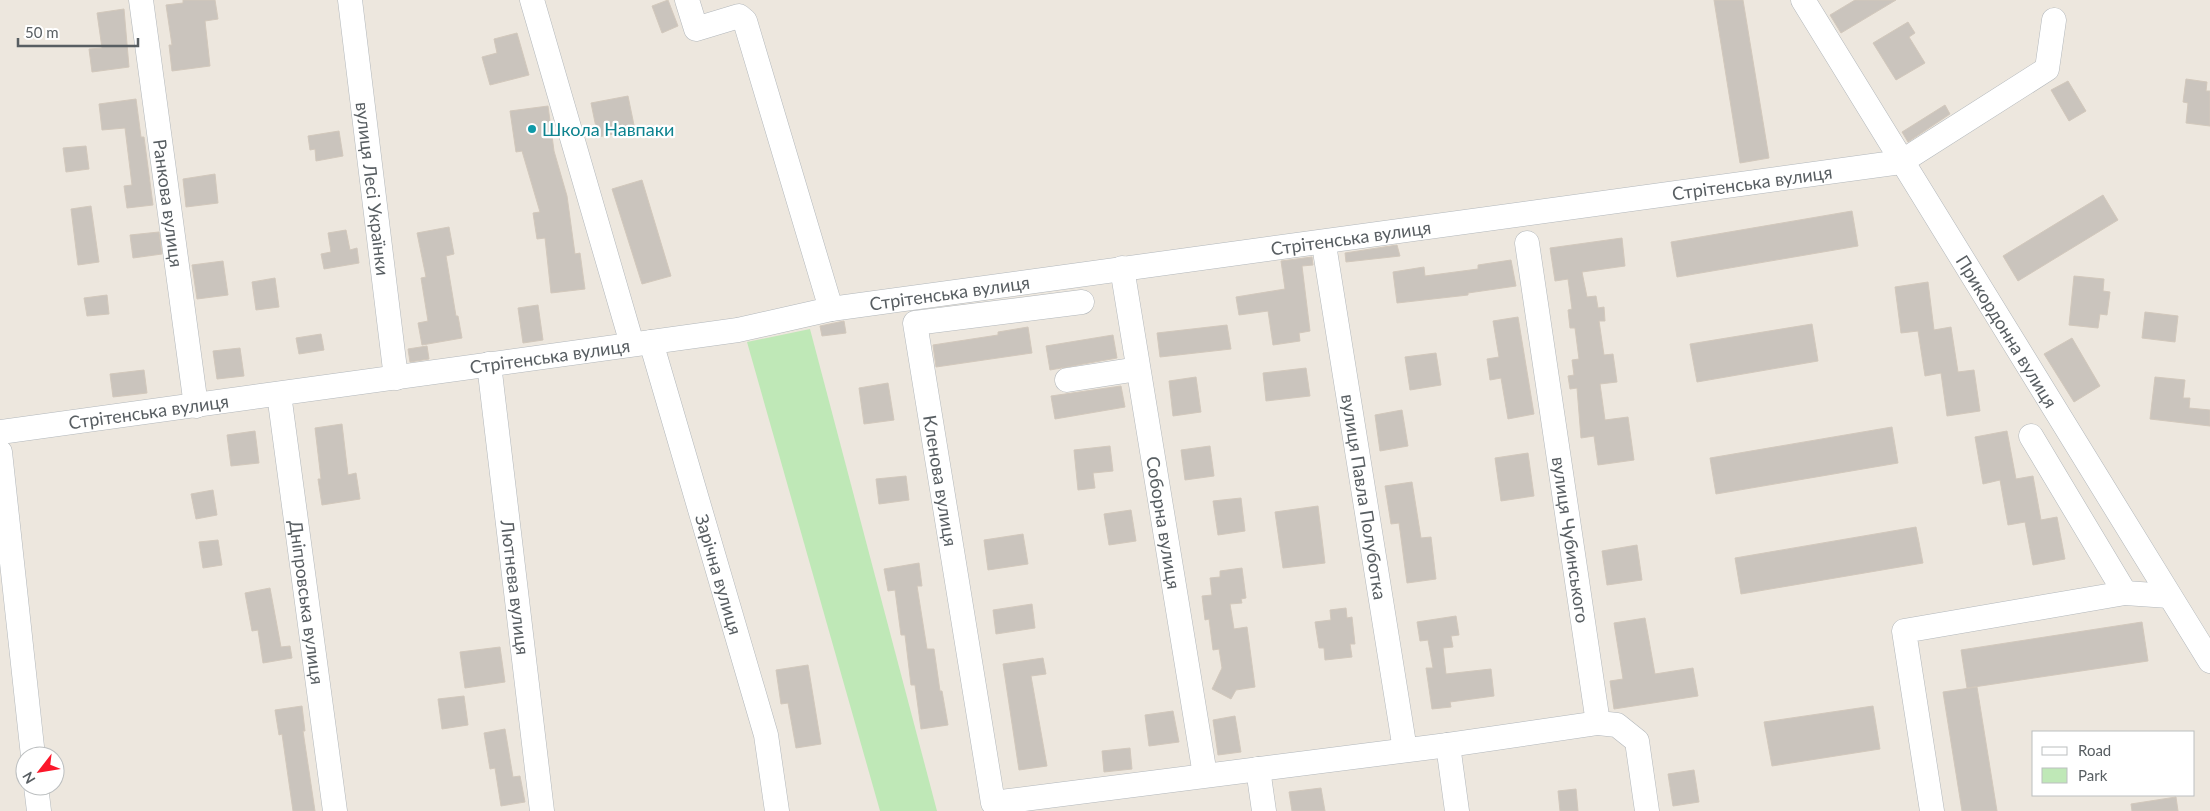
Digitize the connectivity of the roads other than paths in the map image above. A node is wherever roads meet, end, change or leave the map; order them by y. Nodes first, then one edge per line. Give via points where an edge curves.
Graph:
1 (141, 0) edge
2 (350, 0) edge
3 (532, 0) edge
4 (687, 0) edge
5 (1803, 0) edge
6 (2054, 20) dead end
7 (1901, 162) junction
8 (1325, 242) junction
9 (1527, 242) dead end
10 (1122, 268) junction
11 (1082, 302) dead end
12 (831, 309) junction
13 (641, 343) junction
14 (489, 364) junction
15 (1138, 369) junction
16 (396, 378) junction
17 (1067, 380) dead end
18 (280, 394) junction
19 (196, 406) junction
20 (0, 432) edge
21 (2031, 436) dead end
22 (0, 452) edge
23 (2125, 593) junction
24 (2169, 596) junction
25 (2210, 661) edge
26 (1598, 723) junction
27 (1448, 745) junction
28 (32, 746) edge
29 (1405, 750) junction
30 (1258, 769) junction
31 (1205, 776) junction
32 (37, 796) edge
33 (1075, 802) edge
34 (39, 811) edge
35 (335, 811) edge
36 (542, 811) edge
37 (777, 811) edge
38 (1264, 811) edge
39 (1457, 811) edge
40 (1647, 811) edge
41 (1932, 811) edge

1 - 19 street, Ранкова вулиця
2 - 16 street, вулиця Лесі Українки
3 - 13 street, Зарічна вулиця
4 - 12 street via 696,29 739,16 746,21
5 - 7 street, Прикордонна вулиця
6 - 7 street via 2047,69
7 - 8 street, Стрітенська вулиця
7 - 24 street, Прикордонна вулиця
8 - 10 street, Стрітенська вулиця
8 - 29 street, вулиця Павла Полуботка
9 - 26 street, вулиця Чубинського
10 - 12 street, Стрітенська вулиця
10 - 15 street, Соборна вулиця
11 - 33 street, Кленова вулиця via 915,323 993,803
12 - 13 street, Стрітенська вулиця via 738,330
13 - 14 street, Стрітенська вулиця
13 - 37 street, Зарічна вулиця via 766,735
14 - 16 street, Стрітенська вулиця
14 - 36 street, Лютнева вулиця
15 - 17 street
15 - 31 street, Соборна вулиця
16 - 18 street, Стрітенська вулиця
18 - 19 street, Стрітенська вулиця
18 - 35 street, Дніпровська вулиця
19 - 20 street, Стрітенська вулиця
21 - 23 street
22 - 28 street
23 - 24 street
23 - 41 street via 1904,631
24 - 25 street, Прикордонна вулиця
26 - 27 street
26 - 40 street via 1617,725 1637,741
27 - 29 street
27 - 39 street
29 - 30 street
30 - 31 street
30 - 38 street
31 - 33 street
32 - 34 street

